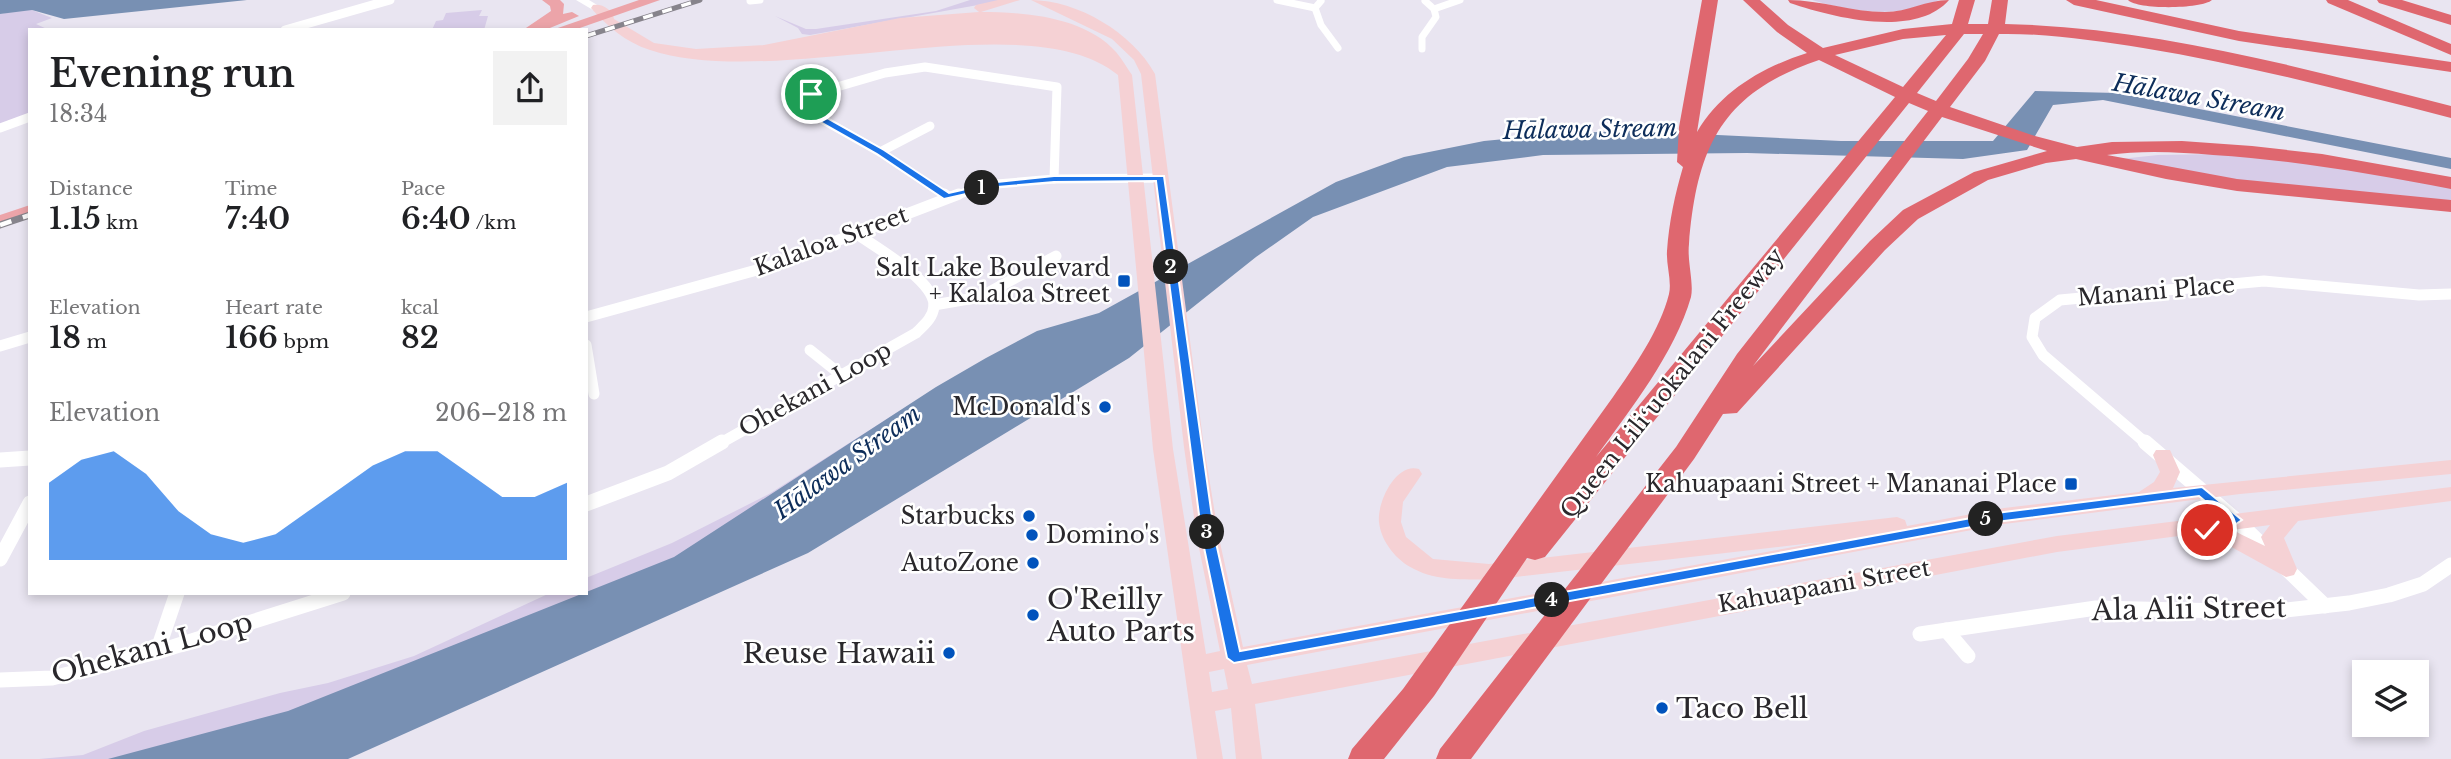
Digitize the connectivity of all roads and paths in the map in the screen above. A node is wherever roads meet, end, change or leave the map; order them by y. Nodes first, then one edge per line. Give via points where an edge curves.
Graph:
1 (390, 0) edge
2 (549, 0) edge
3 (581, 0) edge
4 (621, 0) edge
5 (636, 0) edge
6 (653, 0) edge
7 (752, 0) edge
8 (760, 0) edge
9 (1014, 0) edge
10 (1037, 0) edge
11 (1277, 0) edge
12 (1460, 0) edge
13 (1710, 0) edge
14 (1751, 0) edge
15 (1796, 0) edge
16 (1941, 0) edge
17 (1968, 0) edge
18 (2000, 0) edge
19 (2015, 0) edge
20 (2066, 0) edge
21 (2074, 0) edge
22 (2102, 0) edge
23 (2136, 0) edge
24 (2204, 0) edge
25 (2334, 0) edge
26 (2385, 0) edge
27 (2399, 0) edge
28 (1321, 1) edge
29 (1424, 1) edge
30 (1315, 8) junction
31 (1434, 9) junction
32 (602, 12) junction
33 (2145, 17) junction
34 (931, 18) junction
35 (2451, 18) edge
36 (292, 28) edge
37 (532, 28) edge
38 (537, 28) edge
39 (564, 28) edge
40 (588, 30) edge
41 (621, 30) junction
42 (1338, 48) dead end
43 (1985, 48) junction
44 (1422, 49) dead end
45 (2451, 50) edge
46 (2449, 65) edge
47 (2451, 113) edge
48 (28, 118) edge
49 (930, 125) dead end
50 (0, 128) edge
51 (880, 152) junction
52 (1691, 164) junction
53 (1137, 177) junction
54 (1161, 178) junction
55 (1054, 179) junction
56 (2451, 183) edge
57 (948, 197) junction
58 (28, 199) edge
59 (2451, 206) edge
60 (0, 209) edge
61 (28, 211) edge
62 (0, 221) edge
63 (857, 234) junction
64 (1056, 256) dead end
65 (2451, 294) edge
66 (934, 304) junction
67 (588, 316) edge
68 (28, 338) edge
69 (0, 346) edge
70 (810, 350) dead end
71 (588, 357) edge
72 (1752, 366) junction
73 (840, 374) junction
74 (594, 394) dead end
75 (2162, 455) junction
76 (28, 458) edge
77 (0, 460) edge
78 (2451, 467) edge
79 (1412, 474) dead end
80 (2202, 491) junction
81 (2451, 494) edge
82 (2147, 497) junction
83 (588, 503) edge
84 (28, 507) edge
85 (2293, 512) junction
86 (2004, 516) junction
87 (2236, 520) junction
88 (2190, 527) junction
89 (0, 559) edge
90 (2451, 565) edge
91 (2286, 569) junction
92 (176, 595) edge
93 (337, 595) edge
94 (2325, 606) junction
95 (1946, 630) junction
96 (1920, 634) dead end
97 (157, 652) junction
98 (1968, 656) dead end
99 (1234, 658) junction
100 (1196, 665) junction
101 (0, 680) edge
102 (1242, 696) junction
103 (1414, 698) junction
104 (1200, 704) junction
105 (1210, 759) edge
106 (1249, 759) edge
107 (1364, 759) edge
108 (1452, 759) edge

1 - 36 street
2 - 37 main road via 558,12
3 - 32 street
4 - 32 main road
5 - 32 main road
6 - 32 main road
7 - 8 street via 749,2
9 - 34 main road
10 - 54 main road via 1121,38 1142,59 1148,74
11 - 30 street
12 - 31 street
13 - 52 highway via 1688,127
14 - 59 highway via 1787,32 1833,61 1935,109 2066,151 2166,174 2292,194
15 - 16 highway via 1839,11 1889,16 1911,14
17 - 103 highway, Queen Liliʻuokalani Freeway via 1955,35
18 - 43 highway, Queen Liliʻuokalani Freeway via 1997,23
19 - 43 highway via 2010,15
20 - 33 highway
21 - 33 highway
22 - 46 highway
23 - 24 highway
25 - 45 highway
26 - 35 highway
27 - 35 highway
28 - 30 street
29 - 31 street
30 - 42 street
31 - 44 street via 1436,17 1422,37
32 - 38 main road
32 - 39 main road
32 - 41 main road
33 - 46 highway via 2287,44
34 - 41 main road via 702,54 647,46
34 - 53 main road via 1016,17 1065,26 1107,47 1125,75
40 - 41 main road
43 - 72 highway, Queen Liliʻuokalani Freeway via 1896,161
47 - 52 highway via 2173,48 2054,32 1967,29 1901,33 1829,48 1760,80 1714,119
48 - 50 street
49 - 51 street
51 - 55 street via 797,105 800,99 906,68 925,67 1057,87
51 - 57 street
52 - 103 highway via 1678,247 1681,289 1666,328 1642,373
53 - 54 street, Kalaloa Street
53 - 55 street, Kalaloa Street
53 - 100 main road via 1168,487
54 - 99 main road via 1208,538
55 - 57 street, Kalaloa Street via 997,184
56 - 72 highway via 2312,158 2211,148 2125,148 2022,164 1959,186 1922,206
57 - 63 street, Kalaloa Street
58 - 60 main road
61 - 62 main road
63 - 66 street via 926,284
63 - 67 street, Kalaloa Street via 771,266
64 - 66 street via 980,297
65 - 75 street, Manani Place via 2264,281 2060,300 2035,318 2032,337 2043,355
66 - 73 street, Ohekani Loop via 929,320 916,333
68 - 69 street
70 - 73 street
71 - 74 street
72 - 108 highway
73 - 83 street, Ohekani Loop via 668,473
75 - 80 street, Manani Place
75 - 82 main road via 2170,471 2167,480
76 - 77 street
78 - 80 main road, Kahuapaani Street
79 - 86 main road via 1392,497 1389,528 1397,544 1412,557 1427,566 1454,571 1489,572 1854,528
80 - 82 main road, Kahuapaani Street
80 - 87 street, Manani Place
81 - 85 main road, Kahuapaani Street
82 - 86 main road, Kahuapaani Street
84 - 89 street
85 - 87 main road, Kahuapaani Street
85 - 91 main road via 2272,537
86 - 99 main road, Kahuapaani Street
87 - 88 main road, Kahuapaani Street
87 - 91 street, Manani Place
88 - 91 main road via 2234,538
88 - 102 main road, Kahuapaani Street via 2057,544
90 - 94 street, Ala Alii Street via 2408,589
91 - 94 street, Manani Place
92 - 97 street
93 - 97 street, Ohekani Loop
94 - 95 street, Ala Alii Street via 2254,612 2096,608
95 - 96 street, Ala Alii Street
95 - 98 street
97 - 101 street, Ohekani Loop via 52,678
99 - 100 main road, Kahuapaani Street
99 - 102 main road
100 - 104 main road
102 - 104 main road, Kahuapaani Street
102 - 106 main road
103 - 107 highway, Queen Liliʻuokalani Freeway
104 - 105 main road

